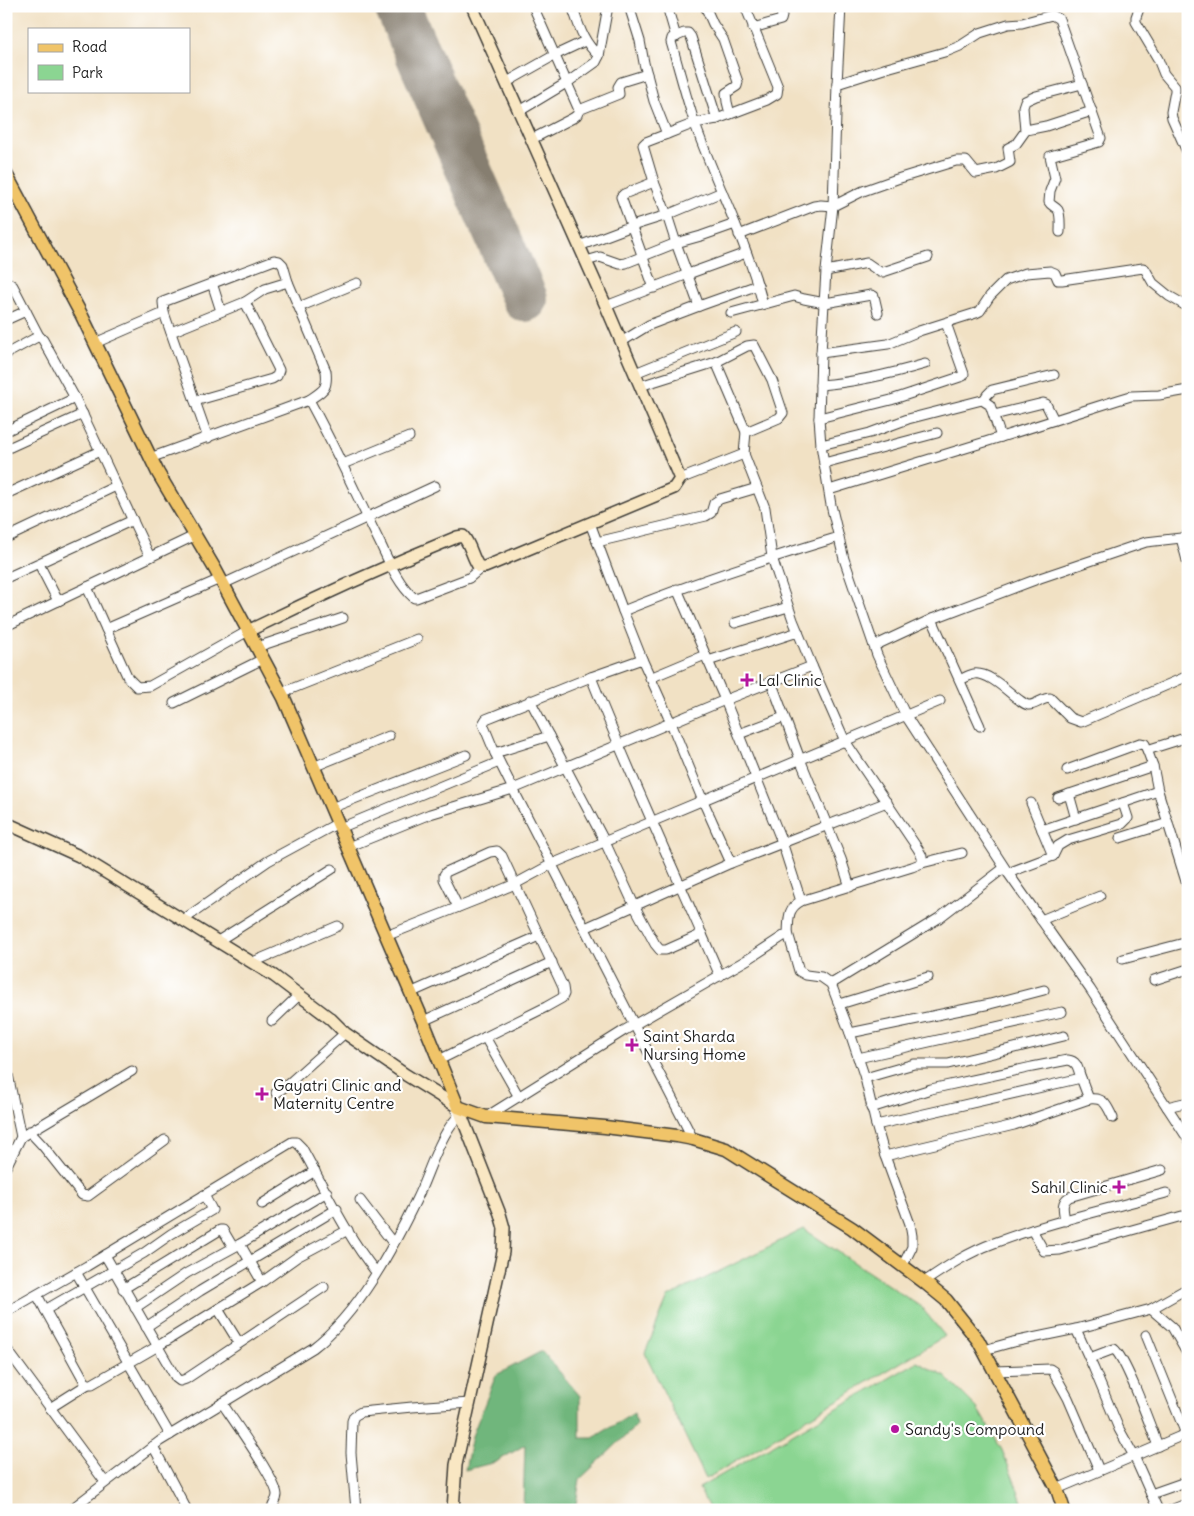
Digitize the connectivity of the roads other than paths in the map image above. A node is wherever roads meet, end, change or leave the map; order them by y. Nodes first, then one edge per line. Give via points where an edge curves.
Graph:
1 (472, 6) edge
2 (533, 6) edge
3 (572, 6) edge
4 (608, 6) edge
5 (629, 6) edge
6 (667, 6) edge
7 (705, 6) edge
8 (745, 6) edge
9 (780, 6) edge
10 (841, 6) edge
11 (1140, 6) edge
12 (753, 28) junction
13 (676, 37) junction
14 (585, 41) junction
15 (555, 55) junction
16 (599, 56) junction
17 (647, 74) junction
18 (507, 82) junction
19 (568, 82) junction
20 (837, 84) junction
21 (1082, 84) junction
22 (579, 110) junction
23 (1092, 111) junction
24 (518, 112) junction
25 (730, 114) junction
26 (717, 119) junction
27 (695, 123) junction
28 (1025, 131) junction
29 (666, 134) junction
30 (532, 139) junction
31 (1188, 154) edge
32 (6, 174) edge
33 (654, 182) junction
34 (722, 192) junction
35 (833, 206) junction
36 (667, 215) junction
37 (735, 224) junction
38 (632, 226) junction
39 (1060, 232) dead end
40 (739, 235) junction
41 (676, 243) junction
42 (580, 246) junction
43 (746, 253) junction
44 (643, 257) junction
45 (928, 257) dead end
46 (586, 261) junction
47 (826, 271) junction
48 (688, 274) junction
49 (6, 281) edge
50 (288, 282) junction
51 (212, 283) junction
52 (356, 283) dead end
53 (758, 285) junction
54 (654, 288) junction
55 (245, 302) junction
56 (824, 303) junction
57 (763, 304) junction
58 (606, 306) junction
59 (699, 306) junction
60 (299, 307) junction
61 (1188, 307) edge
62 (26, 311) junction
63 (221, 311) junction
64 (164, 313) junction
65 (731, 313) dead end
66 (878, 313) dead end
67 (6, 320) edge
68 (946, 323) junction
69 (171, 332) junction
70 (736, 332) dead end
71 (39, 336) junction
72 (621, 342) junction
73 (95, 343) junction
74 (821, 353) junction
75 (6, 354) edge
76 (716, 362) junction
77 (925, 364) dead end
78 (634, 373) junction
79 (1054, 375) dead end
80 (820, 385) junction
81 (640, 386) junction
82 (1188, 390) edge
83 (75, 398) junction
84 (309, 400) junction
85 (984, 400) junction
86 (195, 401) junction
87 (82, 414) junction
88 (994, 415) junction
89 (819, 418) junction
90 (1054, 420) junction
91 (7, 428) edge
92 (746, 432) junction
93 (937, 433) dead end
94 (409, 437) dead end
95 (208, 438) junction
96 (1001, 438) junction
97 (821, 445) junction
98 (6, 449) edge
99 (100, 451) junction
100 (744, 454) junction
101 (150, 458) junction
102 (824, 463) junction
103 (343, 464) junction
104 (680, 479) junction
105 (116, 486) junction
106 (435, 486) dead end
107 (756, 488) junction
108 (829, 490) junction
109 (6, 494) edge
110 (368, 518) junction
111 (132, 520) junction
112 (590, 523) junction
113 (196, 535) junction
114 (1184, 536) edge
115 (839, 537) junction
116 (6, 538) edge
117 (597, 542) junction
118 (150, 557) junction
119 (772, 557) junction
120 (40, 564) junction
121 (390, 564) junction
122 (1188, 564) edge
123 (482, 567) junction
124 (6, 578) edge
125 (222, 581) junction
126 (86, 587) junction
127 (677, 589) junction
128 (58, 601) junction
129 (788, 607) junction
130 (622, 611) junction
131 (343, 618) dead end
132 (932, 619) junction
133 (735, 623) dead end
134 (6, 626) edge
135 (106, 629) junction
136 (248, 631) junction
137 (798, 632) junction
138 (417, 639) dead end
139 (874, 646) junction
140 (257, 647) junction
141 (706, 658) junction
142 (263, 659) junction
143 (642, 659) junction
144 (812, 666) junction
145 (1188, 676) edge
146 (591, 677) junction
147 (650, 678) junction
148 (960, 680) junction
149 (771, 681) junction
150 (281, 692) junction
151 (530, 700) junction
152 (725, 700) junction
153 (940, 701) dead end
154 (174, 703) dead end
155 (906, 716) junction
156 (784, 717) junction
157 (671, 723) junction
158 (980, 726) dead end
159 (738, 734) junction
160 (389, 736) dead end
161 (549, 736) junction
162 (1188, 737) edge
163 (845, 741) junction
164 (620, 745) junction
165 (1147, 750) junction
166 (494, 753) junction
167 (466, 755) dead end
168 (800, 759) junction
169 (499, 762) junction
170 (1153, 766) junction
171 (313, 767) junction
172 (565, 768) junction
173 (1067, 770) dead end
174 (756, 778) junction
175 (513, 789) junction
176 (1158, 791) junction
177 (1070, 794) junction
178 (1058, 798) dead end
179 (702, 801) junction
180 (887, 802) junction
181 (1031, 803) dead end
182 (1123, 803) junction
183 (331, 808) junction
184 (1076, 819) junction
185 (651, 822) junction
186 (6, 823) edge
187 (1168, 823) junction
188 (826, 825) junction
189 (339, 826) junction
190 (1042, 830) junction
191 (1120, 838) dead end
192 (605, 842) junction
193 (782, 842) junction
194 (348, 847) junction
195 (962, 853) dead end
196 (1053, 856) junction
197 (731, 862) junction
198 (922, 863) junction
199 (552, 864) junction
200 (332, 869) dead end
201 (1006, 871) junction
202 (515, 884) junction
203 (681, 884) junction
204 (850, 887) junction
205 (1188, 888) edge
206 (1100, 896) dead end
207 (801, 901) junction
208 (635, 907) junction
209 (458, 908) junction
210 (183, 920) junction
211 (1041, 920) junction
212 (338, 926) dead end
213 (585, 928) junction
214 (788, 933) junction
215 (702, 934) junction
216 (386, 936) junction
217 (539, 936) junction
218 (218, 941) junction
219 (1188, 942) edge
220 (1123, 959) dead end
221 (253, 962) junction
222 (552, 962) junction
223 (1188, 969) edge
224 (720, 976) junction
225 (928, 977) dead end
226 (1154, 980) dead end
227 (831, 984) junction
228 (1044, 990) dead end
229 (410, 993) junction
230 (299, 995) junction
231 (840, 1004) junction
232 (1062, 1012) dead end
233 (272, 1021) dead end
234 (423, 1021) junction
235 (634, 1025) junction
236 (345, 1032) junction
237 (850, 1033) junction
238 (1064, 1036) dead end
239 (485, 1037) junction
240 (858, 1058) junction
241 (439, 1060) junction
242 (6, 1064) edge
243 (132, 1071) dead end
244 (865, 1078) junction
245 (1081, 1078) junction
246 (276, 1093) dead end
247 (519, 1097) junction
248 (1089, 1099) junction
249 (1188, 1102) edge
250 (1167, 1107) junction
251 (872, 1108) junction
252 (459, 1110) junction
253 (486, 1117) junction
254 (1113, 1118) dead end
255 (876, 1125) junction
256 (29, 1132) junction
257 (21, 1137) junction
258 (693, 1139) junction
259 (1188, 1139) edge
260 (165, 1140) dead end
261 (885, 1156) junction
262 (7, 1164) edge
263 (1162, 1170) dead end
264 (315, 1171) junction
265 (327, 1192) junction
266 (1166, 1193) dead end
267 (204, 1195) junction
268 (360, 1200) dead end
269 (262, 1204) dead end
270 (337, 1209) junction
271 (1182, 1216) dead end
272 (1065, 1221) junction
273 (348, 1230) junction
274 (1032, 1230) junction
275 (394, 1243) junction
276 (237, 1245) junction
277 (105, 1255) junction
278 (250, 1262) junction
279 (902, 1267) junction
280 (113, 1270) junction
281 (76, 1272) junction
282 (376, 1272) junction
283 (262, 1282) junction
284 (924, 1282) junction
285 (84, 1287) junction
286 (324, 1287) dead end
287 (1188, 1288) edge
288 (124, 1289) junction
289 (37, 1295) junction
290 (135, 1308) junction
291 (1151, 1309) junction
292 (45, 1310) junction
293 (218, 1310) junction
294 (6, 1312) edge
295 (146, 1327) junction
296 (1076, 1329) junction
297 (1146, 1335) dead end
298 (239, 1343) junction
299 (158, 1346) junction
300 (6, 1348) edge
301 (984, 1350) junction
302 (1188, 1355) edge
303 (1090, 1358) junction
304 (129, 1363) junction
305 (994, 1371) junction
306 (88, 1384) junction
307 (222, 1403) junction
308 (470, 1403) junction
309 (50, 1408) junction
310 (1187, 1433) edge
311 (170, 1435) junction
312 (153, 1446) junction
313 (1158, 1446) junction
314 (1134, 1456) junction
315 (1099, 1470) junction
316 (1188, 1481) edge
317 (105, 1482) junction
318 (1057, 1489) junction
319 (1151, 1494) junction
320 (1188, 1503) edge
321 (272, 1509) edge
322 (70, 1510) edge
323 (187, 1510) edge
324 (356, 1510) edge
325 (452, 1510) edge
326 (1064, 1510) edge
327 (1158, 1510) edge
328 (1171, 1510) edge

1 - 18 street
2 - 15 street
3 - 14 street
4 - 16 street
5 - 17 street
6 - 13 street
7 - 25 street via 723,39 738,82 726,92
8 - 12 street
9 - 12 street via 781,20
10 - 20 street
11 - 31 street via 1136,22 1174,87 1172,118
12 - 25 street via 778,91 776,96
13 - 26 street via 686,33 691,37
13 - 27 street via 671,42
14 - 15 street
14 - 16 street
15 - 18 street
15 - 19 street
16 - 19 street via 596,62
17 - 22 street via 621,82 619,94
17 - 29 street
18 - 24 street
19 - 22 street
19 - 24 street
20 - 21 street via 948,51 998,27 1052,15 1058,18
20 - 35 street
21 - 23 street
21 - 28 street via 1025,101
22 - 30 street via 573,118
23 - 28 street
23 - 39 street via 1101,141 1050,157 1055,178 1049,202 1058,210
24 - 30 street
25 - 26 street
26 - 27 street
27 - 29 street
27 - 34 street
28 - 35 street via 1016,144 1008,148 1008,164 979,173 973,171 966,161 956,160 897,178
29 - 33 street via 643,145
30 - 42 street
32 - 73 main road
33 - 36 street
33 - 38 street via 622,196
34 - 36 street
34 - 37 street
35 - 40 street via 814,206
35 - 47 street
36 - 38 street
36 - 41 street
37 - 40 street
37 - 41 street
38 - 42 street
38 - 44 street
40 - 43 street
41 - 44 street
41 - 48 street
42 - 46 street
43 - 48 street
43 - 53 street
44 - 46 street via 626,264 600,256
44 - 54 street
45 - 47 street via 883,272 867,263
46 - 58 street
47 - 56 street
48 - 54 street
48 - 59 street
49 - 62 street via 13,286
50 - 51 street via 283,265 274,260
50 - 55 street via 266,289
50 - 60 street
51 - 63 street
51 - 64 street via 163,302
52 - 60 street
53 - 57 street
53 - 59 street
54 - 58 street
55 - 63 street
55 - 86 street via 279,370 277,376
56 - 57 street via 794,296
56 - 66 street via 873,295
56 - 74 street
57 - 65 street
58 - 72 street
59 - 72 street via 649,325
60 - 84 street via 326,371 324,390
61 - 68 street via 1153,284 1143,268 1062,280 1050,271 1006,280 980,310
62 - 67 street
62 - 71 street
63 - 69 street
64 - 69 street
64 - 73 street
68 - 74 street via 888,344
68 - 89 street via 963,376 891,400
69 - 86 street
70 - 78 street
71 - 75 street
71 - 83 street
72 - 78 street
73 - 101 main road
74 - 80 street
76 - 81 street
76 - 92 street
76 - 92 street via 754,345 772,380 782,415
77 - 80 street via 864,380
78 - 81 street
79 - 85 street via 992,390
80 - 89 street
81 - 104 street
82 - 90 street via 1131,396
83 - 87 street
83 - 91 street
84 - 95 street
84 - 103 street
85 - 88 street
85 - 97 street
86 - 95 street
87 - 98 street
87 - 99 street
88 - 90 street via 1043,403
88 - 96 street
89 - 97 street
90 - 96 street
92 - 100 street
93 - 102 street
94 - 103 street
95 - 101 street
96 - 108 street
97 - 102 street
99 - 105 street
99 - 109 street
100 - 104 street
100 - 107 street
101 - 113 main road
102 - 108 street
103 - 110 street
104 - 112 street via 674,488
105 - 111 street
105 - 116 street
106 - 110 street
107 - 117 street via 720,499 706,516
107 - 119 street via 765,508
108 - 115 street
110 - 121 street
110 - 125 street
111 - 118 street
111 - 120 street
112 - 117 street
112 - 123 street
113 - 118 street
113 - 125 main road
114 - 122 street
114 - 132 street via 1146,542
115 - 119 street
115 - 139 street
117 - 130 street
118 - 126 street
119 - 127 street
119 - 129 street
120 - 124 street
120 - 128 street
121 - 123 street via 463,536 475,562
121 - 123 street via 414,598 469,578
121 - 136 street
125 - 135 street
125 - 136 main road
126 - 128 street
126 - 135 street
127 - 130 street
127 - 141 street
128 - 134 street
129 - 133 street
129 - 137 street
130 - 143 street
131 - 140 street
132 - 139 street
132 - 148 street
135 - 136 street via 128,678 137,687 150,686
136 - 140 main road
137 - 141 street
137 - 144 street
138 - 150 street
139 - 155 street
140 - 142 main road
141 - 147 street
141 - 152 street
142 - 150 main road
142 - 154 street
143 - 146 street
143 - 147 street
144 - 149 street
144 - 163 street
145 - 148 street via 1081,722 1070,718 1050,698 1028,705 984,676 975,674
146 - 151 street
146 - 164 street
147 - 157 street
148 - 158 street
149 - 152 street
149 - 156 street
150 - 171 main road
151 - 161 street
151 - 166 street via 486,719 484,729
152 - 157 street
152 - 159 street
153 - 155 street
155 - 163 street
155 - 201 street
156 - 159 street
156 - 168 street
157 - 164 street
157 - 179 street
159 - 174 street
160 - 171 street
161 - 166 street
161 - 172 street
162 - 165 street
163 - 168 street
163 - 180 street
164 - 172 street
164 - 185 street
165 - 170 street
165 - 173 street via 1145,744 1140,743
166 - 169 street
167 - 183 street
168 - 174 street
168 - 188 street
169 - 175 street
169 - 189 street
170 - 176 street
170 - 177 street
171 - 183 main road
172 - 175 street
172 - 192 street
174 - 179 street
174 - 193 street
175 - 194 street via 430,814
175 - 199 street
176 - 182 street
176 - 187 street
177 - 178 street
177 - 184 street
179 - 185 street
179 - 197 street
180 - 188 street
180 - 198 street via 918,849
181 - 190 street
182 - 184 street
182 - 196 street via 1128,818 1122,824 1068,840 1058,846
183 - 189 main road
184 - 190 street
185 - 192 street
185 - 203 street
186 - 210 street via 78,856
187 - 191 street
187 - 205 street
188 - 193 street
188 - 204 street
189 - 194 main road
189 - 210 street via 268,862
190 - 196 street
192 - 199 street
192 - 208 street
193 - 197 street
193 - 207 street
194 - 216 main road
195 - 198 street
196 - 201 street
197 - 203 street
198 - 204 street
199 - 202 street
199 - 213 street
200 - 218 street
201 - 211 street
201 - 227 street via 939,918
202 - 209 street
202 - 209 street via 502,856 498,851 490,852 446,872 444,879
202 - 217 street
203 - 208 street
203 - 215 street
204 - 207 street
206 - 211 street
207 - 214 street via 791,908
208 - 213 street
208 - 215 street via 660,950 670,949
209 - 216 street
210 - 218 street
211 - 250 street
212 - 221 street
213 - 235 street
214 - 224 street
214 - 227 street via 799,971 821,977
215 - 224 street
216 - 229 main road
217 - 222 street
217 - 229 street
218 - 221 street
219 - 220 street
221 - 230 street
222 - 234 street
222 - 239 street via 563,987 562,998
223 - 226 street
224 - 235 street
225 - 231 street
227 - 231 street
228 - 237 street
229 - 234 main road
230 - 233 street
230 - 236 street
231 - 237 street
232 - 240 street
234 - 241 main road
235 - 247 street
235 - 258 street
236 - 246 street
236 - 252 street
237 - 240 street
238 - 244 street via 948,1064 914,1064
239 - 241 street
239 - 247 street
240 - 244 street
241 - 252 main road
242 - 257 street
243 - 256 street
244 - 251 street
245 - 248 street
245 - 251 street via 1077,1065 1068,1060 931,1089
245 - 255 street
247 - 253 street
248 - 254 street via 1103,1100
248 - 261 street via 1014,1125
249 - 250 street
250 - 259 street
251 - 255 street
252 - 253 main road
252 - 275 street
252 - 308 street via 504,1228 503,1252
253 - 258 main road via 623,1129
255 - 261 street
256 - 257 street
256 - 260 street via 85,1196
257 - 262 street
258 - 279 main road via 726,1150 852,1228
261 - 279 street via 912,1236 912,1247
263 - 272 street via 1069,1197 1063,1203
264 - 265 street
264 - 267 street via 300,1144 292,1142
264 - 269 street
265 - 270 street
265 - 276 street
266 - 272 street
267 - 277 street
267 - 280 street via 212,1210
268 - 275 street
270 - 273 street
270 - 278 street
271 - 274 street via 1051,1251 1044,1250
272 - 274 street
273 - 282 street
273 - 283 street via 297,1257
274 - 284 street via 992,1243
275 - 282 street
276 - 278 street
276 - 288 street via 220,1230
276 - 290 street
277 - 280 street
277 - 281 street
278 - 283 street
278 - 295 street
279 - 284 main road
280 - 285 street
280 - 288 street
281 - 285 street
281 - 289 street
282 - 307 street via 358,1301 325,1339
283 - 293 street
284 - 301 main road via 946,1300
285 - 292 street
285 - 304 street
286 - 298 street
287 - 291 street
288 - 290 street
289 - 292 street
289 - 294 street
290 - 295 street
291 - 296 street
291 - 302 street via 1172,1327
292 - 306 street
293 - 298 street
293 - 299 street
295 - 299 street
296 - 301 street
296 - 303 street
297 - 310 street
298 - 299 street via 180,1381
299 - 304 street
300 - 309 street
301 - 305 main road
303 - 313 street via 1117,1350
303 - 314 street via 1119,1429
304 - 306 street
304 - 311 street
305 - 315 street via 1053,1371
305 - 318 main road
306 - 309 street
307 - 311 street
307 - 321 street via 275,1488 276,1499
308 - 324 street via 378,1410 354,1416 351,1452
308 - 325 street via 456,1465
309 - 317 street
310 - 313 street
311 - 312 street
312 - 317 street
312 - 323 street
313 - 314 street
314 - 315 street
314 - 319 street
315 - 318 street
316 - 319 street
317 - 322 street
318 - 326 main road
319 - 327 street
320 - 328 street

